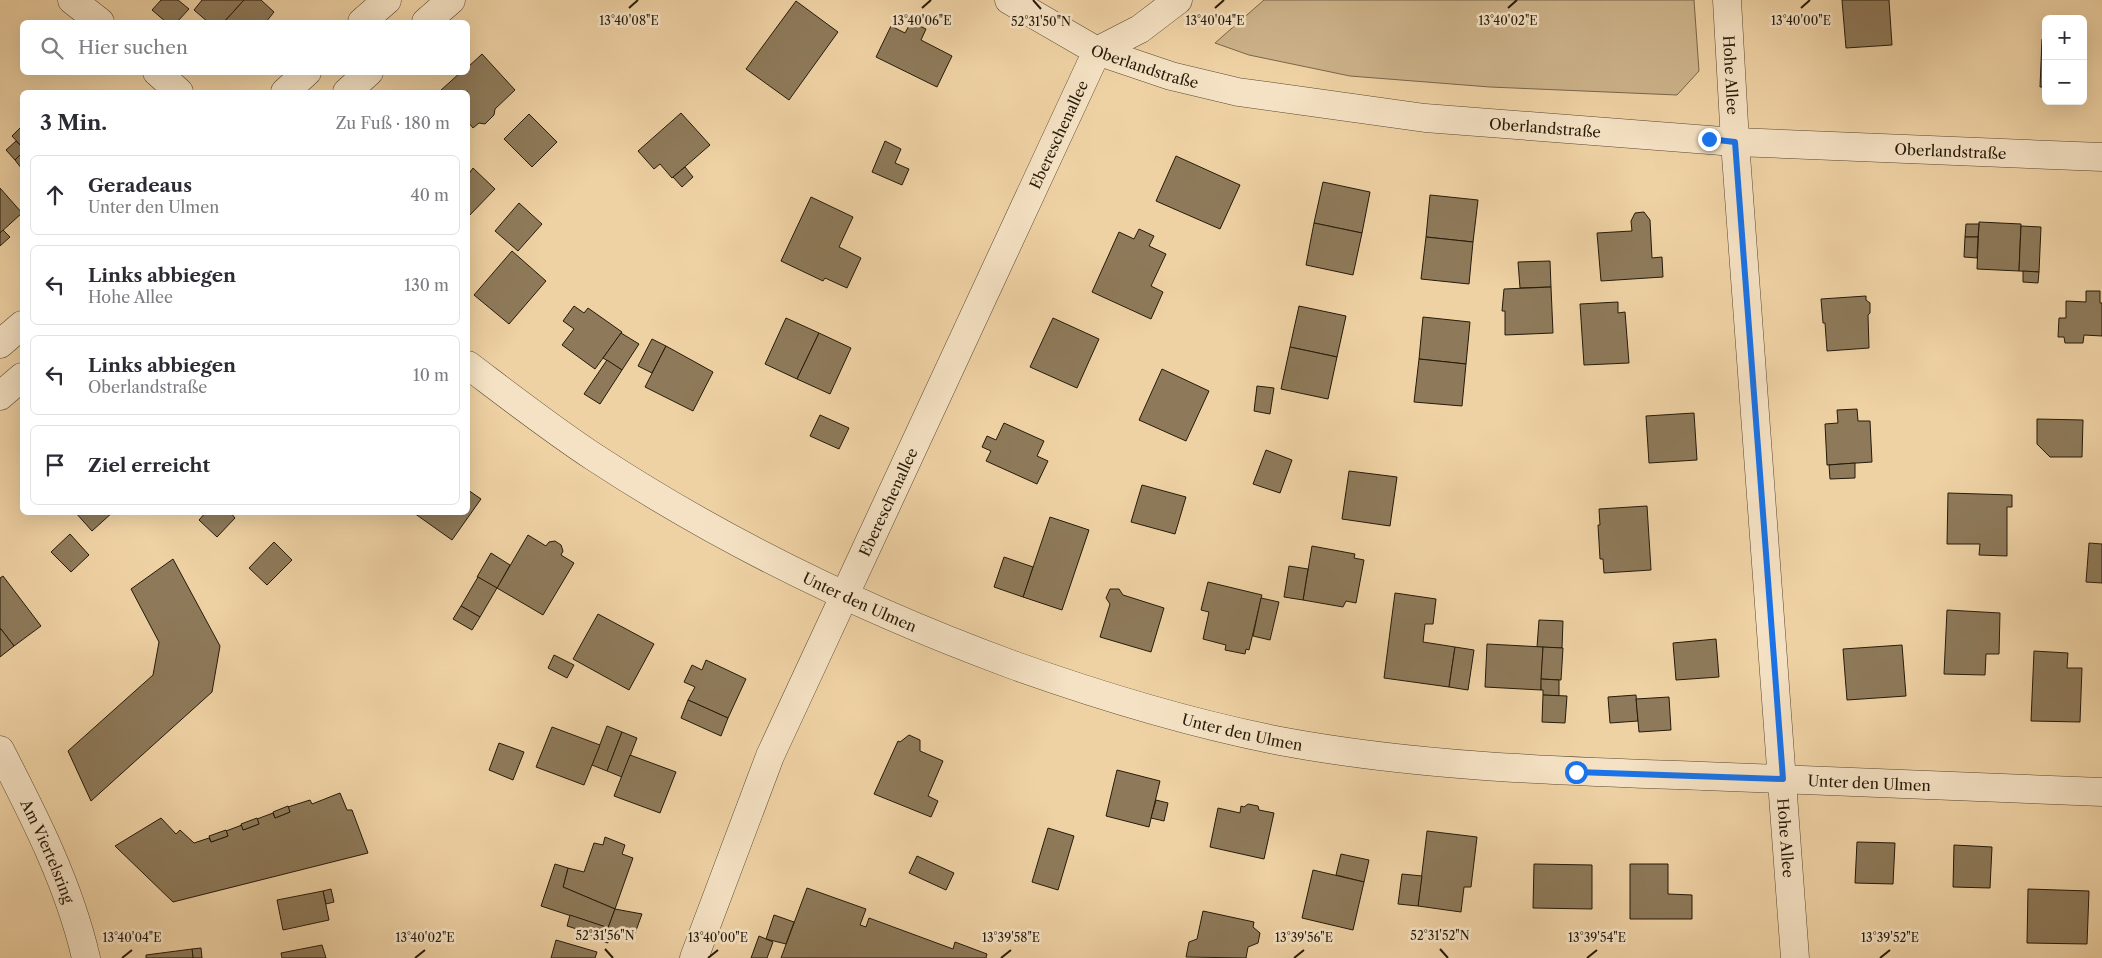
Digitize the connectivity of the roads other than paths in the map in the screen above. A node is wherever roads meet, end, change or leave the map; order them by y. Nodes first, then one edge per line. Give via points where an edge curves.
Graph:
1 (72, 0) edge
2 (387, 0) edge
3 (451, 0) edge
4 (1009, 0) edge
5 (1178, 0) edge
6 (1727, 0) edge
7 (97, 20) edge
8 (364, 20) edge
9 (428, 20) edge
10 (1097, 51) junction
11 (160, 75) edge
12 (304, 75) edge
13 (367, 75) edge
14 (177, 90) edge
15 (287, 90) edge
16 (349, 90) edge
17 (1735, 142) junction
18 (2102, 157) edge
19 (20, 326) edge
20 (0, 344) edge
21 (470, 366) edge
22 (20, 379) edge
23 (0, 396) edge
24 (845, 598) junction
25 (0, 750) edge
26 (1783, 779) junction
27 (2102, 792) edge
28 (86, 958) edge
29 (694, 958) edge
30 (1795, 958) edge

1 - 7 street
2 - 8 street
3 - 9 street
4 - 10 street, Oberlandstraße
5 - 10 street via 1140,29
6 - 17 street, Hohe Allee
10 - 17 street, Oberlandstraße via 1171,76 1238,92 1376,112
10 - 24 street, Ebereschenallee
11 - 14 street
12 - 15 street
13 - 16 street
17 - 18 street, Oberlandstraße
17 - 26 street, Hohe Allee
19 - 20 street
21 - 24 street, Unter den Ulmen via 593,456 683,512
22 - 23 street
24 - 26 street, Unter den Ulmen via 945,640 1070,686 1280,741 1473,767
24 - 29 street, Ebereschenallee via 770,756
25 - 28 street, Am Viertelsring via 39,825 67,894
26 - 27 street, Unter den Ulmen
26 - 30 street, Hohe Allee

